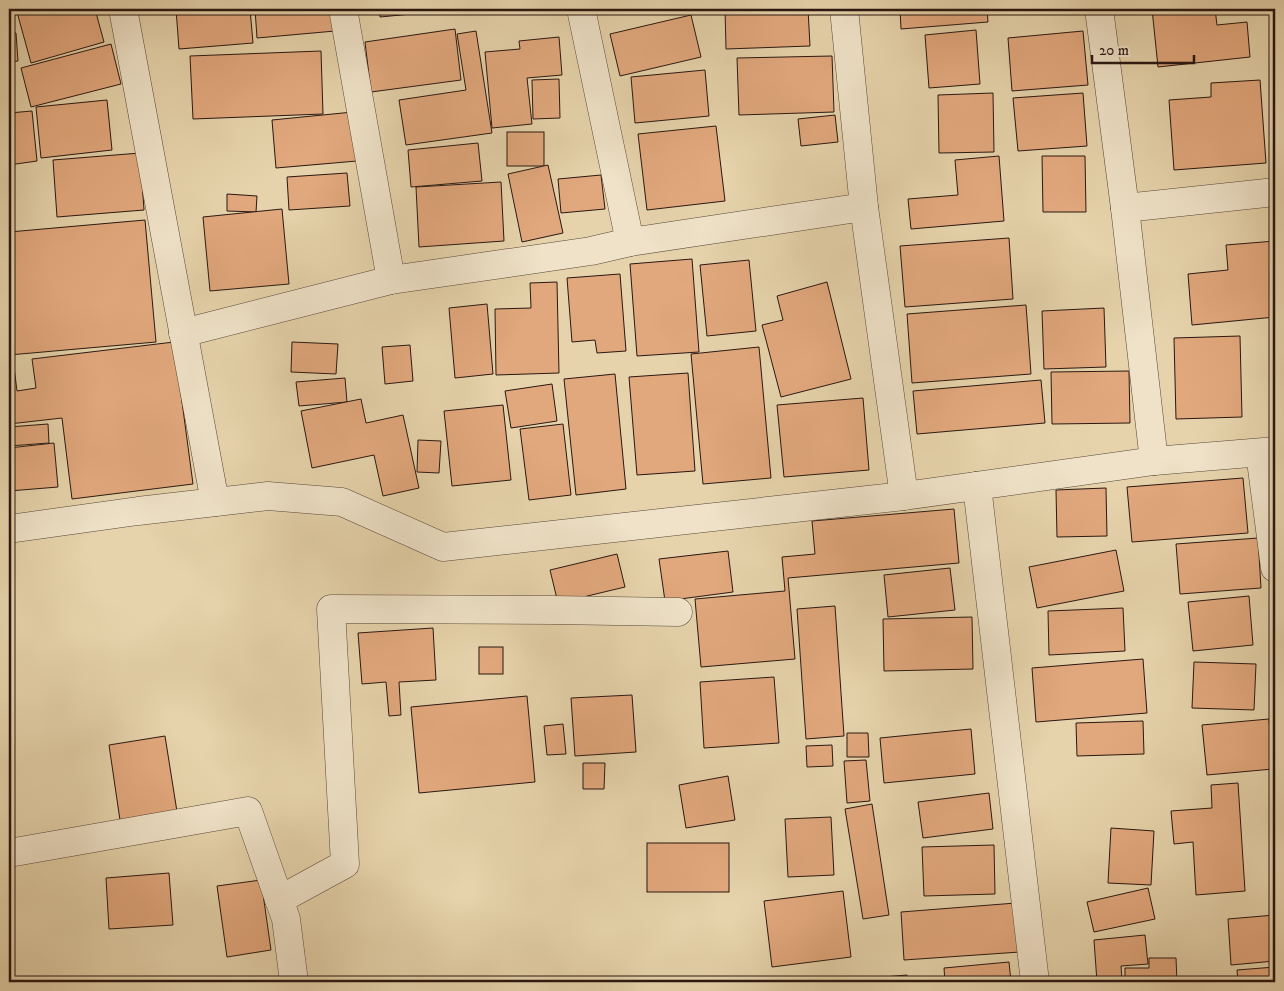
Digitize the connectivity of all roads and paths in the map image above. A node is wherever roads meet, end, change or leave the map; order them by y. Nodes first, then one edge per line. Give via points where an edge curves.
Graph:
1 (123, 9) edge
2 (343, 9) edge
3 (581, 9) edge
4 (844, 9) edge
5 (1099, 9) edge
6 (1275, 192) edge
7 (864, 207) junction
8 (1125, 208) junction
9 (630, 242) junction
10 (391, 280) junction
11 (184, 333) junction
12 (1268, 452) edge
13 (1154, 462) junction
14 (977, 486) junction
15 (904, 496) junction
16 (215, 502) junction
17 (9, 529) edge
18 (1275, 568) edge
19 (678, 612) dead end
20 (9, 853) edge
21 (279, 900) junction
22 (294, 982) edge
23 (1035, 982) edge

1 - 11 street
2 - 10 street
3 - 9 street
4 - 7 street
5 - 8 street
6 - 8 street
7 - 9 street
7 - 15 street
8 - 13 street
9 - 10 street via 591,251
10 - 11 street
11 - 16 street
12 - 13 street
12 - 18 street
13 - 14 street
14 - 15 street
14 - 23 street
15 - 16 street via 443,547 342,502 268,496
16 - 17 street
19 - 21 street via 331,609 345,864
20 - 21 street via 248,810
21 - 22 street via 286,919

